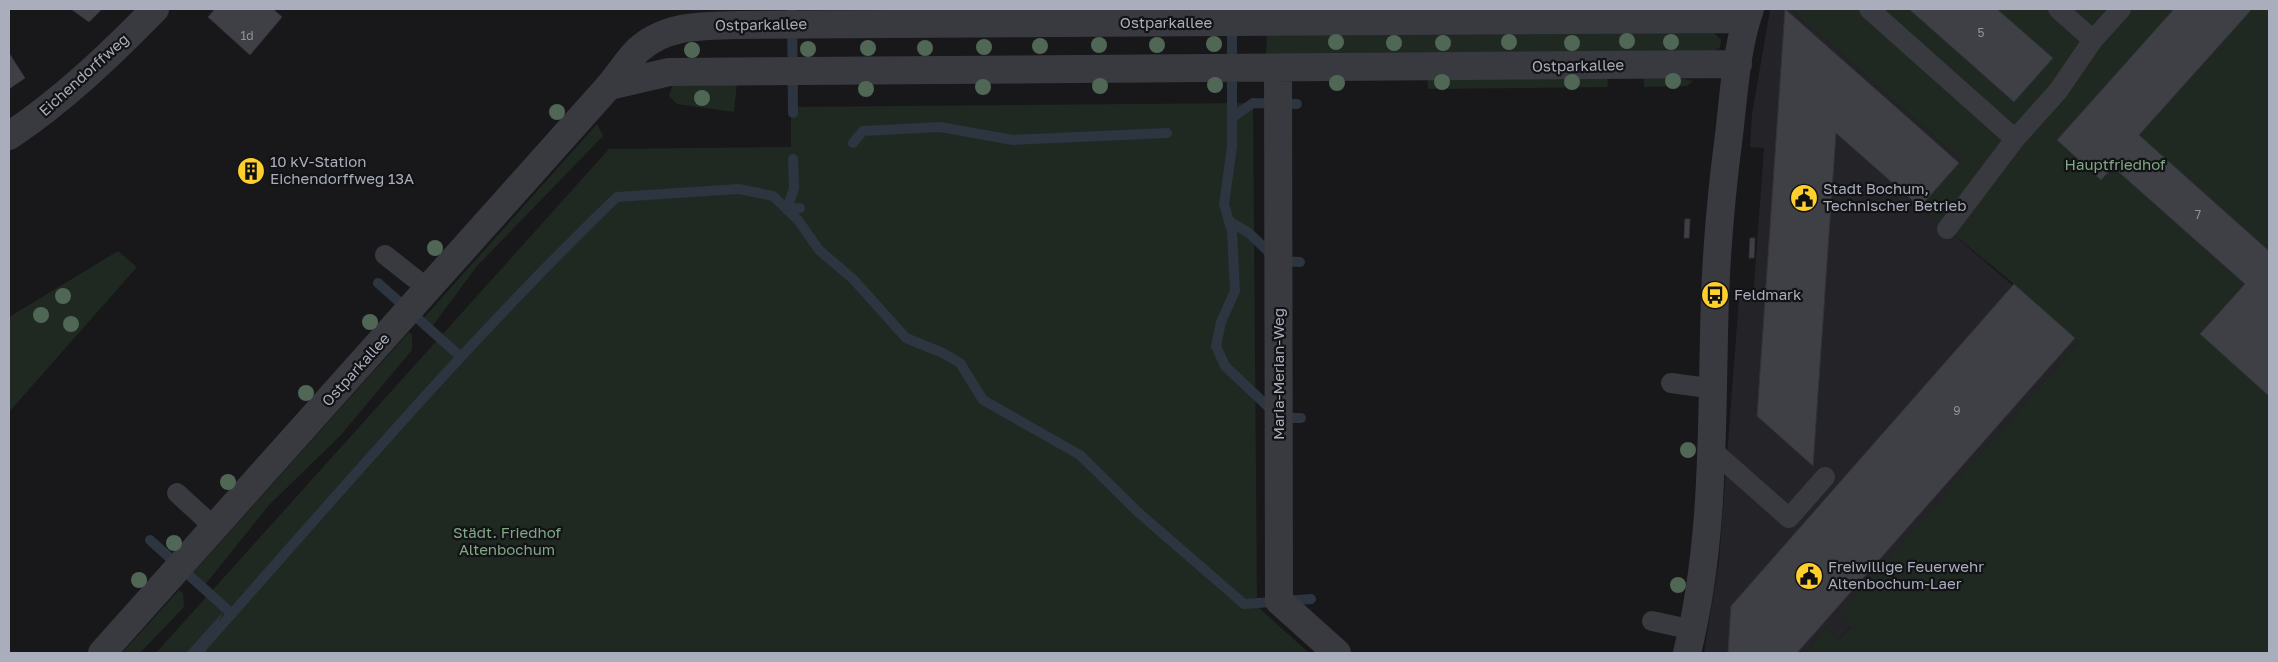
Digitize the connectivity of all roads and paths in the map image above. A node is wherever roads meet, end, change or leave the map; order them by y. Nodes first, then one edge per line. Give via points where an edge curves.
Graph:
1 (156, 9) edge
2 (1868, 9) edge
3 (2058, 9) edge
4 (2120, 9) edge
5 (1749, 14) edge
6 (2093, 40) junction
7 (1738, 64) junction
8 (1278, 69) junction
9 (609, 86) junction
10 (9, 136) edge
11 (2016, 139) junction
12 (1946, 229) dead end
13 (385, 255) dead end
14 (428, 289) junction
15 (1671, 383) dead end
16 (1715, 389) junction
17 (1712, 450) junction
18 (1825, 477) dead end
19 (177, 493) dead end
20 (214, 527) junction
21 (1652, 621) dead end
22 (1690, 642) edge
23 (102, 653) edge
24 (1337, 653) edge

1 - 10 street, Eichendorffweg via 81,80
2 - 11 lane
3 - 6 lane
4 - 6 lane
5 - 7 street
5 - 9 street, Ostparkallee via 690,26 649,41
6 - 11 lane via 2058,91
7 - 8 street, Ostparkallee
7 - 16 street via 1715,295
8 - 9 street, Ostparkallee via 669,72
8 - 24 street, Maria-Merian-Weg via 1279,602
9 - 14 street, Ostparkallee
11 - 12 lane
13 - 14 lane
14 - 20 street, Ostparkallee
15 - 16 lane
16 - 17 street
17 - 18 lane via 1789,518
17 - 22 street via 1707,538
19 - 20 lane
20 - 23 street, Ostparkallee
21 - 22 lane

